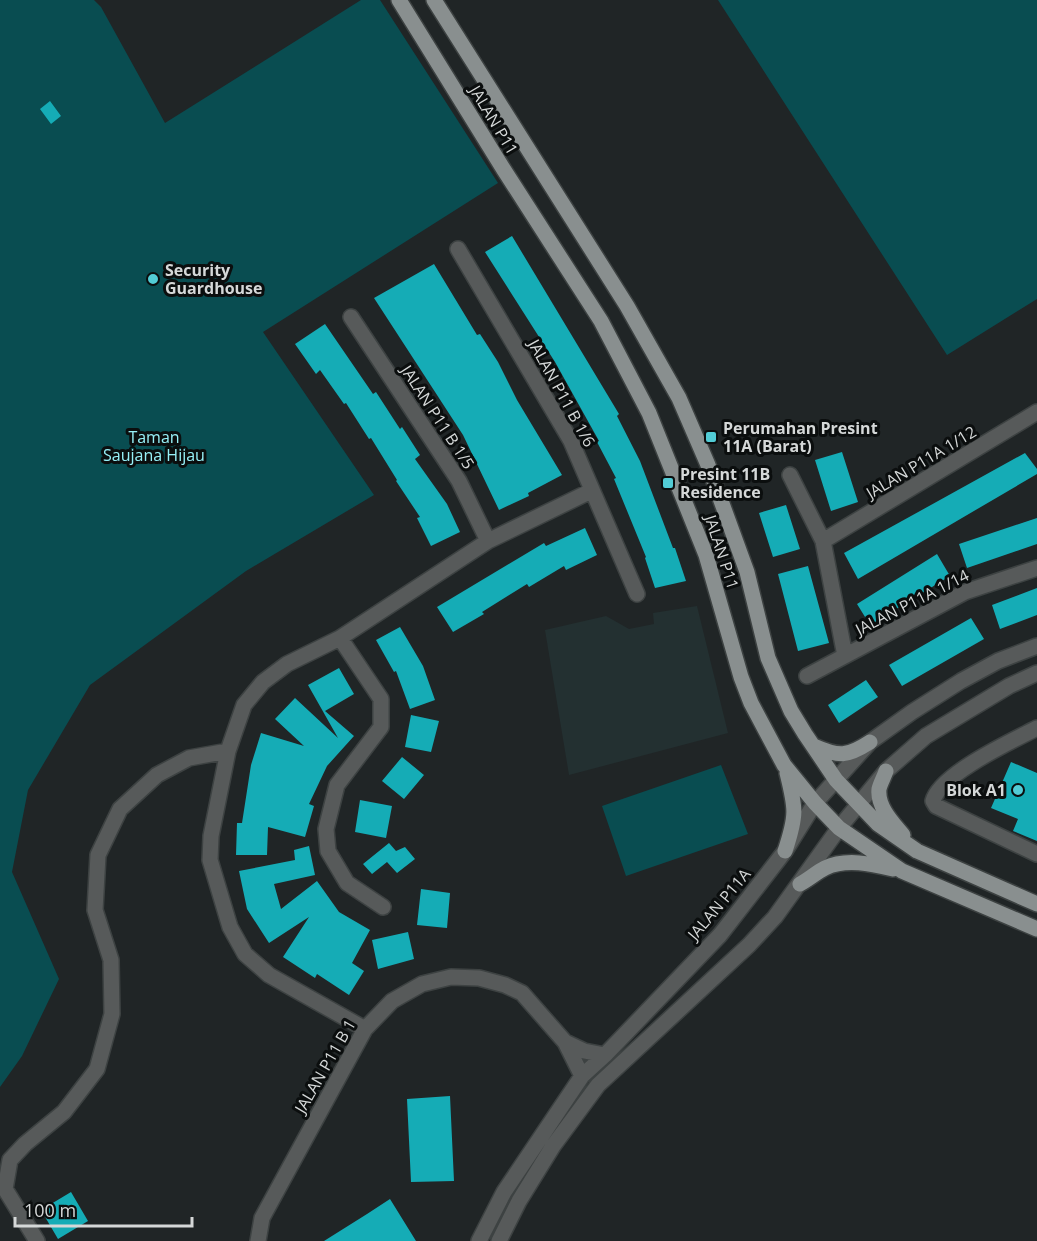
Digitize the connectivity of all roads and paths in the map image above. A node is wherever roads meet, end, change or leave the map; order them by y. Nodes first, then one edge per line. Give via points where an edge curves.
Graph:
1 (399, 0) edge
2 (434, 0) edge
3 (458, 249) dead end
4 (351, 317) dead end
5 (1037, 412) edge
6 (790, 475) dead end
7 (591, 491) junction
8 (488, 541) junction
9 (823, 542) junction
10 (1037, 568) edge
11 (637, 594) dead end
12 (339, 638) junction
13 (1037, 646) edge
14 (845, 656) junction
15 (1037, 673) edge
16 (807, 676) dead end
17 (1037, 728) edge
18 (870, 742) junction
19 (814, 746) junction
20 (228, 751) junction
21 (784, 765) junction
22 (886, 771) junction
23 (836, 780) junction
24 (815, 803) junction
25 (858, 803) junction
26 (838, 828) junction
27 (785, 851) junction
28 (917, 851) junction
29 (1037, 854) edge
30 (902, 871) junction
31 (800, 884) junction
32 (1037, 904) edge
33 (383, 907) dead end
34 (1037, 929) edge
35 (365, 1029) junction
36 (565, 1042) junction
37 (605, 1055) junction
38 (582, 1076) junction
39 (37, 1241) edge
40 (258, 1241) edge
41 (479, 1241) edge
42 (499, 1241) edge

1 - 21 main road, JALAN P11 via 601,321 649,413 706,555 750,703
2 - 19 main road, JALAN P11 via 627,306 679,398 747,572 768,658 791,711
3 - 7 street, JALAN P11 B 1/6 via 571,441
4 - 8 street, JALAN P11 B 1/5 via 459,481
5 - 9 street, JALAN P11A 1/12
6 - 9 street
7 - 8 street
7 - 11 street, JALAN P11 B 1/6
8 - 12 street
9 - 14 street
10 - 14 street, JALAN P11A 1/14 via 965,592
12 - 20 street via 287,664 263,682 244,705
12 - 33 street via 381,699 381,727 338,785 326,829 328,851 347,883
13 - 18 street, JALAN P11A via 961,681
14 - 16 street, JALAN P11A 1/14
15 - 22 street via 926,736
17 - 29 street via 956,774 935,794 933,801 936,806
18 - 19 main road via 845,755
18 - 23 street, JALAN P11A
19 - 23 main road, JALAN P11
20 - 35 street via 210,836 210,860 230,927 245,954 269,975
20 - 39 street via 189,758 157,775 120,809 98,855 95,910 111,960 112,1014 97,1069 64,1112 10,1160 5,1188
21 - 24 main road, JALAN P11
21 - 27 main road via 795,802 794,823
22 - 25 street
22 - 28 main road via 879,789 881,803
23 - 24 street, JALAN P11A
23 - 25 main road, JALAN P11
24 - 26 main road, JALAN P11
24 - 27 street, JALAN P11A
25 - 26 street
25 - 28 main road, JALAN P11 via 878,824
26 - 30 main road, JALAN P11
26 - 31 street
27 - 37 street, JALAN P11A via 720,935
28 - 32 main road, JALAN P11
30 - 31 main road via 850,863 827,867
30 - 34 main road, JALAN P11
31 - 42 street via 749,945 598,1085 553,1146
35 - 36 street, JALAN P11 B 1 via 392,1001 422,984 451,977 479,978 522,993
35 - 40 street, JALAN P11 B 1 via 262,1218
36 - 37 street, JALAN P11 B 1
36 - 38 street, JALAN P11 B 1
37 - 38 street, JALAN P11A
38 - 41 street, JALAN P11A via 504,1192

